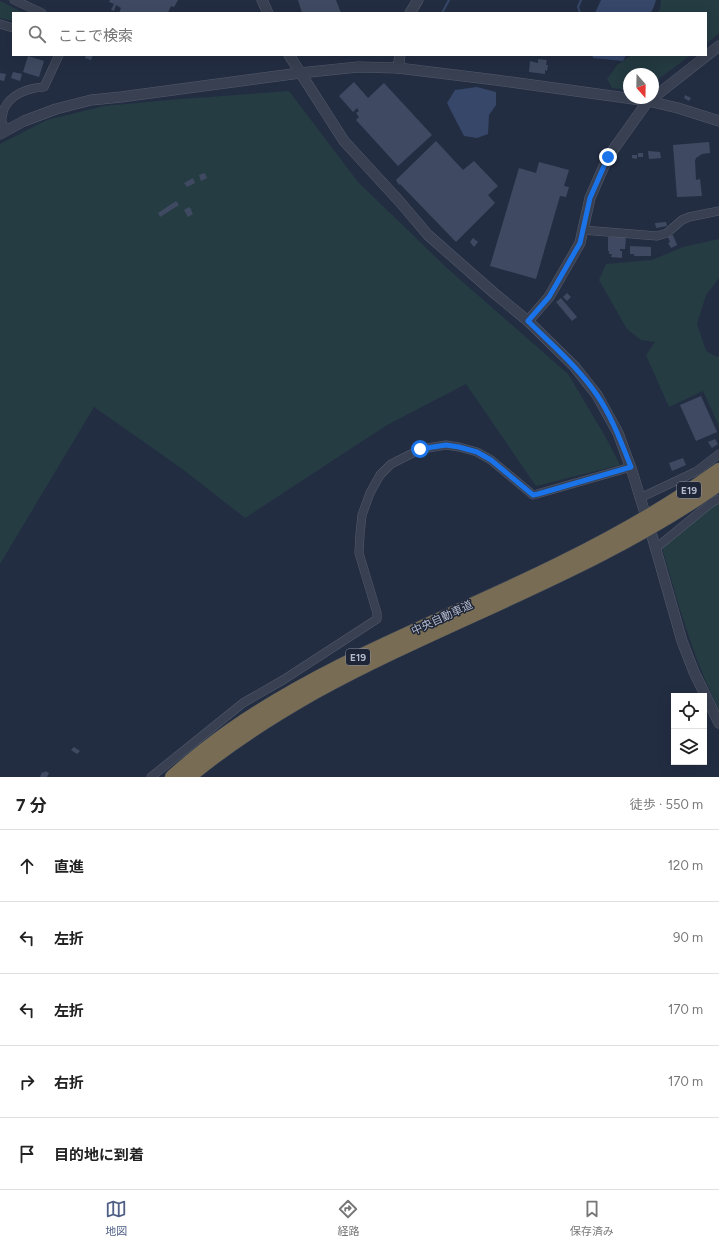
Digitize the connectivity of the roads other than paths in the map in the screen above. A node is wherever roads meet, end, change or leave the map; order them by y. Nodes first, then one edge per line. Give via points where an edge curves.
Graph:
1 (14, 0) edge
2 (262, 0) edge
3 (418, 0) edge
4 (40, 12) edge
5 (268, 12) edge
6 (411, 12) edge
7 (0, 24) edge
8 (12, 28) edge
9 (719, 46) edge
10 (707, 55) edge
11 (59, 56) edge
12 (291, 56) edge
13 (400, 56) edge
14 (706, 56) edge
15 (398, 68) junction
16 (300, 73) junction
17 (659, 93) edge
18 (623, 96) edge
19 (659, 102) edge
20 (647, 104) edge
21 (719, 121) edge
22 (3, 132) edge
23 (719, 211) edge
24 (583, 230) junction
25 (528, 321) junction
26 (719, 454) edge
27 (631, 467) junction
28 (719, 470) edge
29 (719, 484) edge
30 (640, 498) junction
31 (719, 499) edge
32 (644, 510) dead end
33 (652, 536) dead end
34 (656, 548) junction
35 (719, 723) edge
36 (151, 777) edge
37 (172, 777) edge
38 (189, 777) edge

1 - 4 street
2 - 5 street
3 - 6 street
7 - 8 street
9 - 10 street
11 - 22 street via 44,87 24,91 6,105 2,114
12 - 16 street
13 - 15 street
14 - 17 street
15 - 16 street via 358,67
15 - 18 street
16 - 22 street via 91,100 56,110
16 - 25 street via 344,141 428,235
19 - 21 street
20 - 24 street via 608,157 590,198
23 - 24 street via 689,217 667,233 657,236
24 - 25 street via 580,243 549,297
25 - 27 street via 574,366 597,395 618,433
26 - 30 street via 697,471
27 - 30 street
27 - 36 street via 533,495 491,460 477,452 459,447 446,445 420,449 392,464 380,475 370,492 362,515 360,534 359,553 377,619 242,703
28 - 37 highway, 中央自動車道 / E19 via 608,539 346,662 231,730
29 - 38 highway, 中央自動車道 / E19 via 613,548 425,637 285,709 238,739
30 - 32 street
31 - 34 street
33 - 34 street
34 - 35 street via 682,641

